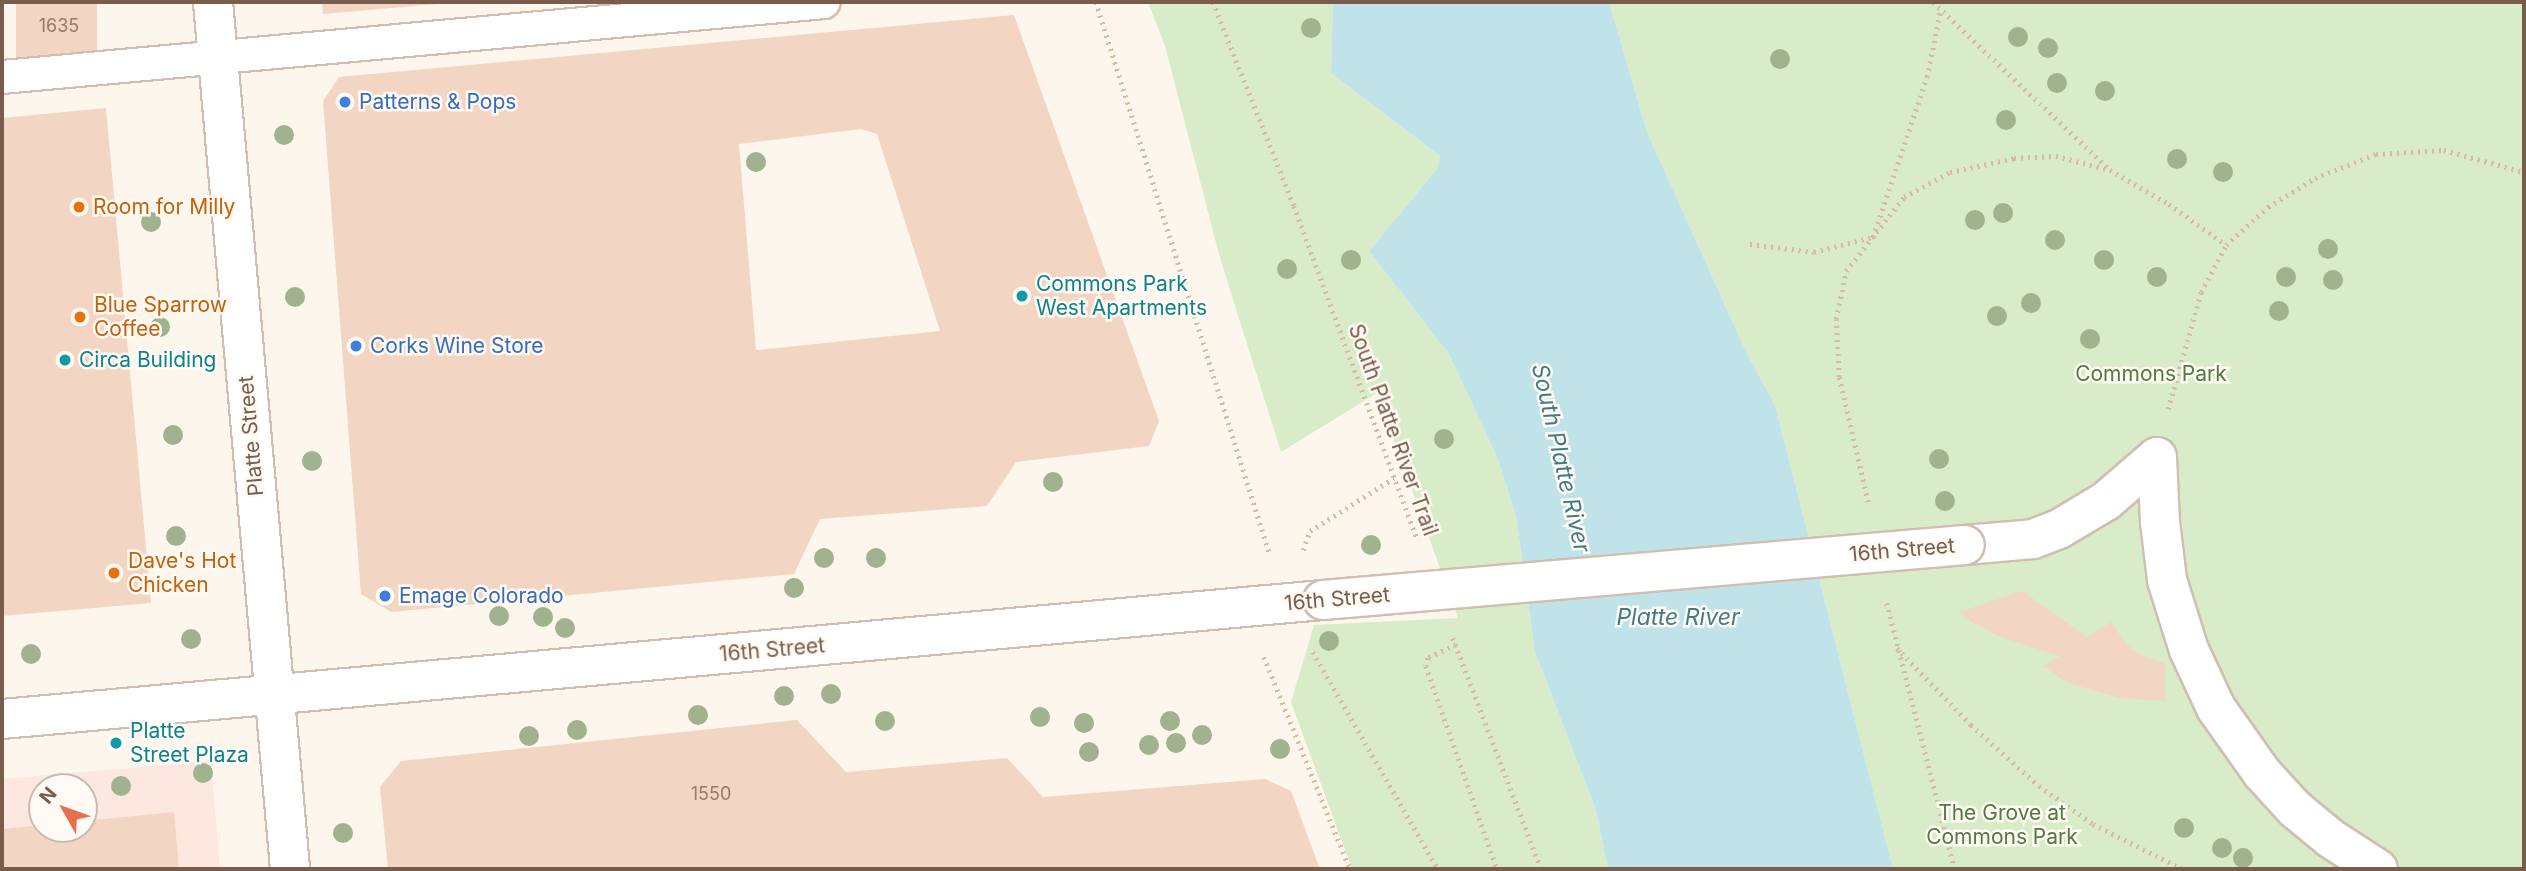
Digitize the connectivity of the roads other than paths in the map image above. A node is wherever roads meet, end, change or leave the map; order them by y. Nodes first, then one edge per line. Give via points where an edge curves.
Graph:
1 (213, 2) edge
2 (824, 2) edge
3 (218, 59) junction
4 (2, 77) edge
5 (273, 694) junction
6 (2, 719) edge
7 (290, 869) edge
8 (2378, 869) edge

1 - 3 street, Platte Street
2 - 3 lane
3 - 4 lane
3 - 5 street, Platte Street
5 - 6 street, 16th Street
5 - 7 street, Platte Street
5 - 8 street, 16th Street, bridge via 2033,539 2106,501 2157,457 2167,580 2189,650 2216,708 2262,773 2295,809

